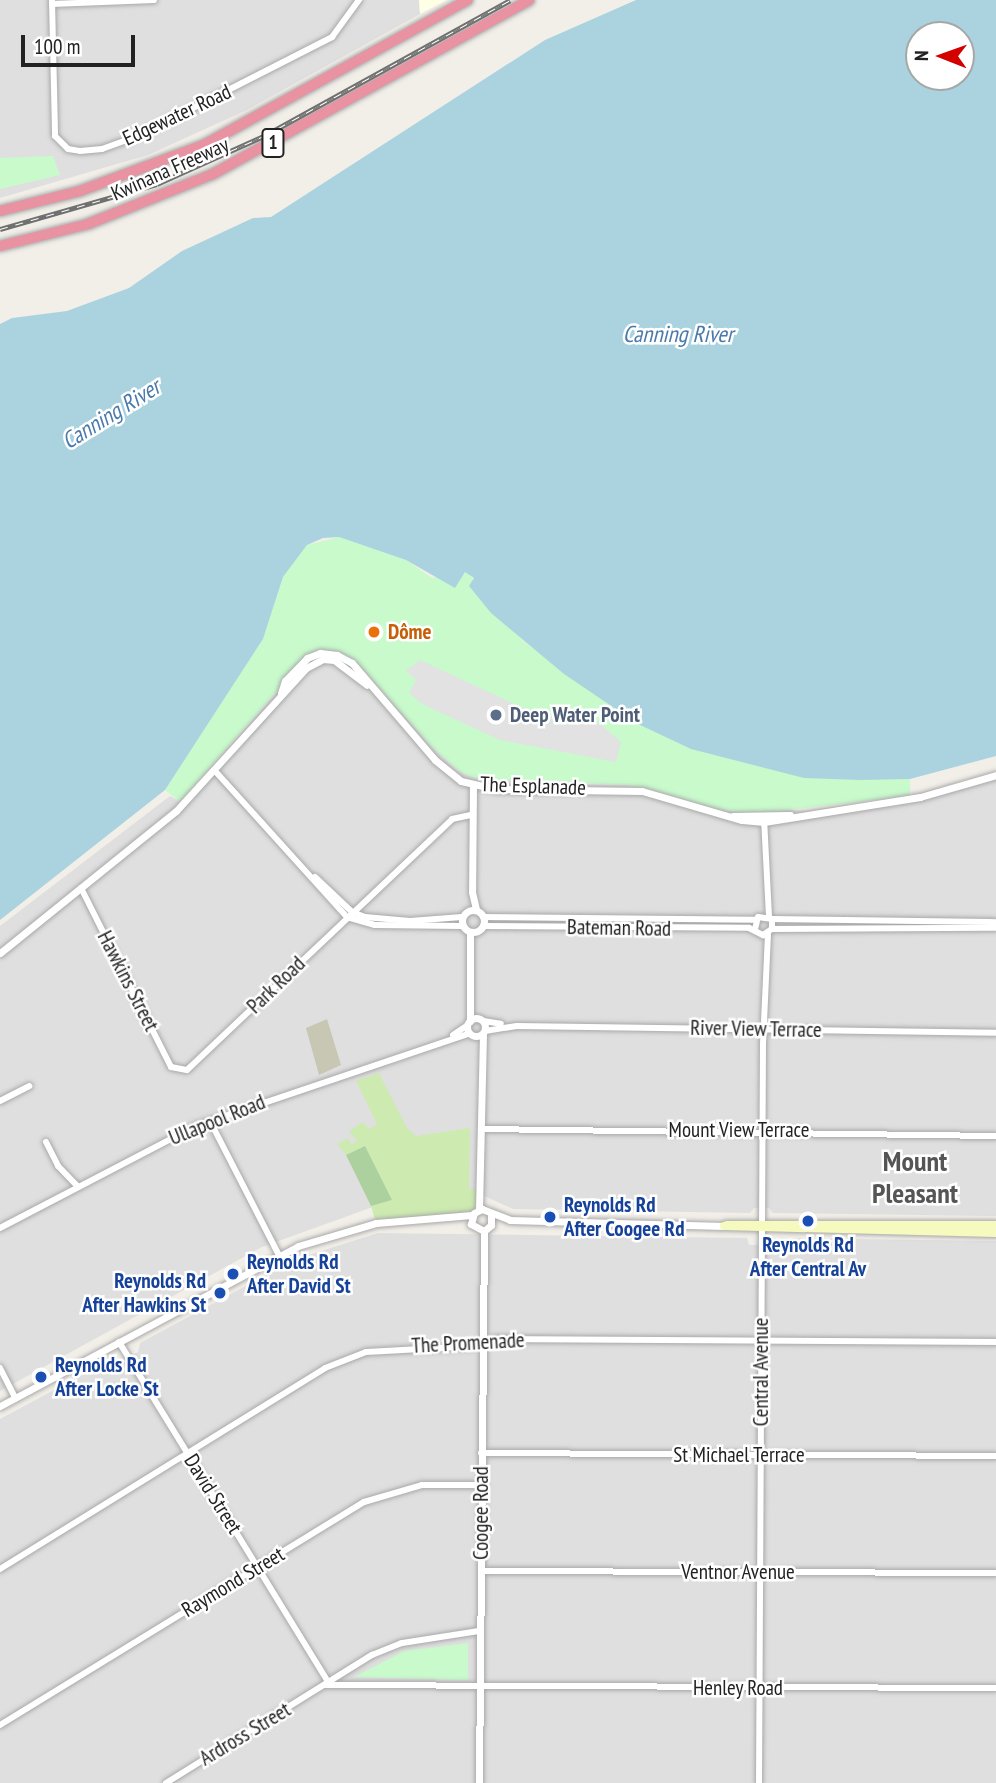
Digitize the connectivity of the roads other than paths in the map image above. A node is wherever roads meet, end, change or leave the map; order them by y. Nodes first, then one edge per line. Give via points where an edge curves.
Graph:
1 (154, 0) edge
2 (359, 0) edge
3 (468, 0) edge
4 (529, 0) edge
5 (52, 2) edge
6 (0, 211) edge
7 (0, 246) edge
8 (216, 772) junction
9 (996, 775) edge
10 (473, 786) junction
11 (471, 815) junction
12 (764, 819) junction
13 (764, 884) junction
14 (81, 888) junction
15 (372, 891) junction
16 (472, 892) junction
17 (476, 910) junction
18 (350, 914) junction
19 (464, 914) junction
20 (365, 916) junction
21 (483, 917) junction
22 (758, 918) junction
23 (770, 918) junction
24 (996, 922) edge
25 (463, 926) junction
26 (996, 928) edge
27 (476, 930) junction
28 (770, 931) junction
29 (757, 932) junction
30 (0, 953) edge
31 (764, 961) junction
32 (477, 1027) junction
33 (763, 1029) junction
34 (996, 1033) edge
35 (177, 1071) joint
36 (29, 1086) dead end
37 (0, 1101) edge
38 (209, 1121) junction
39 (482, 1129) junction
40 (762, 1131) junction
41 (996, 1136) edge
42 (46, 1142) dead end
43 (77, 1186) junction
44 (485, 1212) junction
45 (471, 1219) junction
46 (510, 1220) junction
47 (491, 1225) junction
48 (996, 1225) edge
49 (724, 1226) joint
50 (762, 1226) junction
51 (0, 1228) edge
52 (931, 1229) junction
53 (481, 1231) junction
54 (996, 1233) edge
55 (279, 1255) junction
56 (761, 1339) junction
57 (119, 1342) junction
58 (996, 1342) edge
59 (481, 1343) junction
60 (0, 1368) edge
61 (15, 1397) junction
62 (0, 1405) edge
63 (186, 1453) junction
64 (481, 1453) junction
65 (761, 1456) junction
66 (996, 1456) edge
67 (481, 1485) junction
68 (258, 1566) junction
69 (0, 1569) edge
70 (481, 1571) junction
71 (760, 1572) junction
72 (996, 1573) edge
73 (479, 1631) junction
74 (327, 1684) junction
75 (480, 1688) junction
76 (760, 1688) junction
77 (996, 1688) edge
78 (0, 1725) edge
79 (166, 1783) edge
80 (480, 1783) edge
81 (759, 1783) edge

1 - 5 street
2 - 5 street, Edgewater Road via 332,37 138,136 102,149 80,151 68,149 55,136
3 - 6 highway, Kwinana Freeway / 1 via 204,145 80,191
4 - 7 highway, Kwinana Freeway / 1 via 213,174 88,224
8 - 10 street, The Esplanade via 281,693 291,672 320,653 352,663 448,774
8 - 14 street, The Esplanade via 176,811
8 - 18 street
9 - 12 street, The Esplanade via 920,797
10 - 11 street
10 - 12 street, The Esplanade via 642,791 733,816
11 - 15 street, Park Road via 452,819
11 - 16 street
12 - 13 street
13 - 22 street
13 - 23 street
14 - 30 street, The Esplanade
14 - 35 street, Hawkins Street
15 - 18 street, Park Road
15 - 20 street via 365,902
16 - 17 street
16 - 19 street
17 - 19 street
17 - 21 street
18 - 20 street
18 - 25 street via 375,925
18 - 35 street, Park Road via 187,1070
19 - 20 street via 410,921
19 - 25 street
21 - 22 street, Bateman Road
21 - 27 street
22 - 23 street, Bateman Road
22 - 29 street, Central Avenue
23 - 24 street
23 - 28 street, Central Avenue
25 - 27 street
26 - 28 street
27 - 29 street, Bateman Road
27 - 32 street via 472,999
28 - 29 street, Bateman Road
28 - 31 street, Central Avenue
29 - 31 street, Central Avenue
31 - 33 street, Central Avenue
32 - 33 street, River View Terrace
32 - 38 street, Ullapool Road
32 - 39 street via 483,1059
33 - 34 street, River View Terrace
33 - 40 street, Central Avenue
36 - 37 street
38 - 43 street, Ullapool Road
38 - 55 street
39 - 40 street, Mount View Terrace
39 - 44 street
40 - 41 street, Mount View Terrace
40 - 50 street, Central Avenue
42 - 43 street via 58,1166
43 - 51 street, Ullapool Road
44 - 45 street
44 - 46 street
44 - 47 street
45 - 53 street
45 - 55 street via 367,1225
46 - 47 street
46 - 49 street
47 - 53 street
48 - 52 main road
49 - 50 main road
50 - 52 main road
50 - 56 street, Central Avenue
52 - 54 main road
53 - 59 street, Coogee Road
55 - 57 street
56 - 58 street, The Promenade
56 - 59 street, The Promenade via 494,1339
56 - 65 street, Central Avenue
57 - 61 street
57 - 63 street, David Street
59 - 63 street, The Promenade via 385,1348 346,1358
59 - 64 street, Coogee Road
60 - 61 street
61 - 62 street
63 - 68 street, David Street
63 - 69 street, The Promenade
64 - 65 street, St Michael Terrace
64 - 67 street, Coogee Road
65 - 66 street, St Michael Terrace
65 - 71 street, Central Avenue
67 - 68 street, Raymond Street via 422,1485 364,1502
67 - 70 street, Coogee Road
68 - 74 street, David Street
68 - 78 street, Raymond Street
70 - 71 street, Ventnor Avenue
70 - 73 street, Coogee Road
71 - 72 street, Ventnor Avenue
71 - 76 street, Central Avenue
73 - 74 street, Ardross Street via 402,1643
73 - 75 street, Coogee Road
74 - 75 street
74 - 79 street, Ardross Street
75 - 76 street, Henley Road
75 - 80 street, Coogee Road
76 - 77 street, Henley Road
76 - 81 street, Central Avenue

